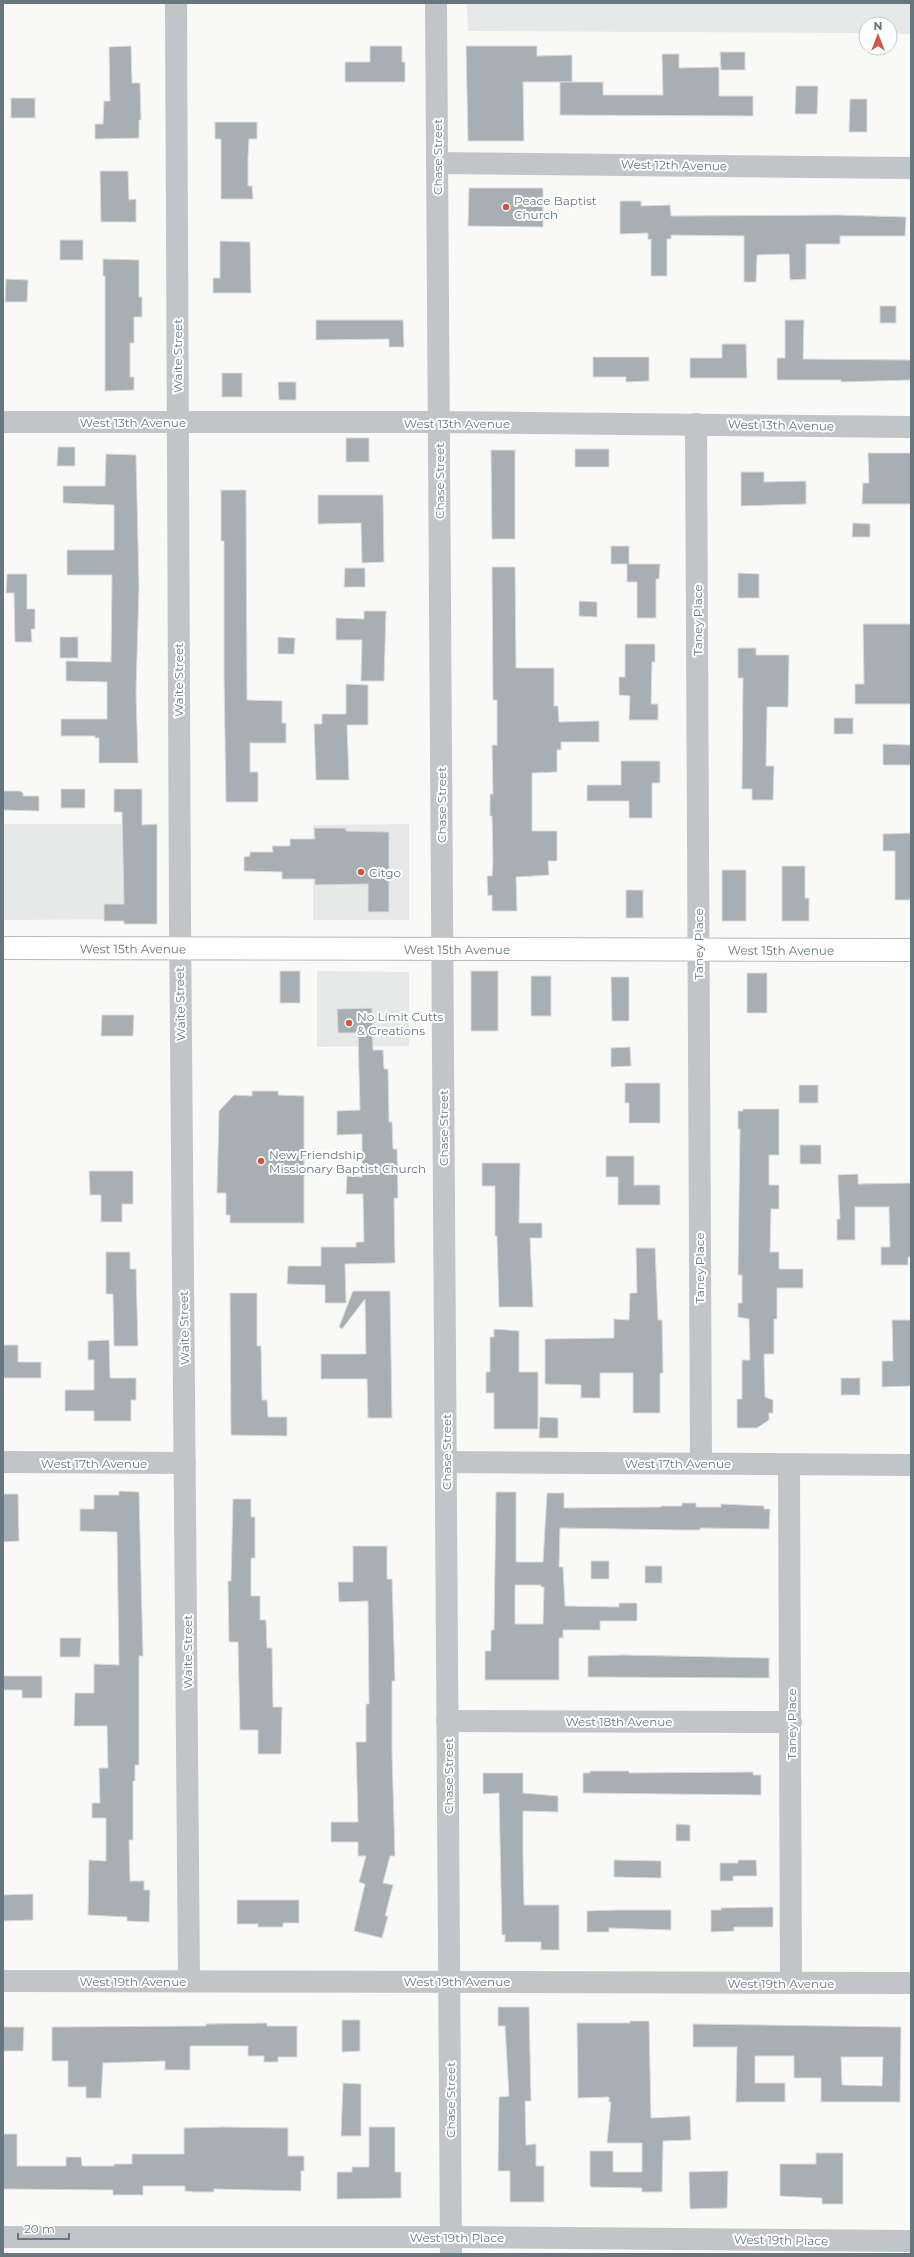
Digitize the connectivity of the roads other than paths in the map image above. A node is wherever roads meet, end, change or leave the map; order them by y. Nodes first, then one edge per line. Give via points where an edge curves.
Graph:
1 (176, 3) edge
2 (436, 3) edge
3 (437, 163) junction
4 (911, 168) edge
5 (3, 422) edge
6 (177, 422) junction
7 (438, 422) junction
8 (696, 424) junction
9 (911, 427) edge
10 (3, 948) edge
11 (180, 949) junction
12 (442, 949) junction
13 (699, 950) junction
14 (911, 950) edge
15 (3, 1462) edge
16 (446, 1462) junction
17 (185, 1463) junction
18 (701, 1463) junction
19 (789, 1465) junction
20 (911, 1465) edge
21 (447, 1721) junction
22 (791, 1722) junction
23 (3, 1981) edge
24 (189, 1981) junction
25 (449, 1981) junction
26 (791, 1983) junction
27 (911, 1983) edge
28 (3, 2237) edge
29 (911, 2241) edge
30 (451, 2245) edge

1 - 6 street, Waite Street
2 - 3 street, Chase Street
3 - 4 street, West 12th Avenue
3 - 7 street, Chase Street
5 - 6 street, West 13th Avenue
6 - 7 street, West 13th Avenue
6 - 11 street, Waite Street
7 - 8 street, West 13th Avenue
7 - 12 street, Chase Street
8 - 9 street, West 13th Avenue
8 - 13 street, Taney Place
10 - 11 main road, West 15th Avenue
11 - 12 main road, West 15th Avenue
11 - 17 street, Waite Street
12 - 13 main road, West 15th Avenue
12 - 16 street, Chase Street
13 - 14 main road, West 15th Avenue
13 - 18 street, Taney Place
15 - 17 street, West 17th Avenue
16 - 18 street, West 17th Avenue
16 - 21 street, Chase Street
17 - 24 street, Waite Street
18 - 19 street, West 17th Avenue
19 - 20 street, West 17th Avenue
19 - 22 street, Taney Place
21 - 22 street, West 18th Avenue
21 - 25 street, Chase Street
22 - 26 street, Taney Place
23 - 24 street, West 19th Avenue
24 - 25 street, West 19th Avenue
25 - 26 street, West 19th Avenue
25 - 30 street, Chase Street
26 - 27 street, West 19th Avenue
28 - 30 street, West 19th Place
29 - 30 street, West 19th Place

